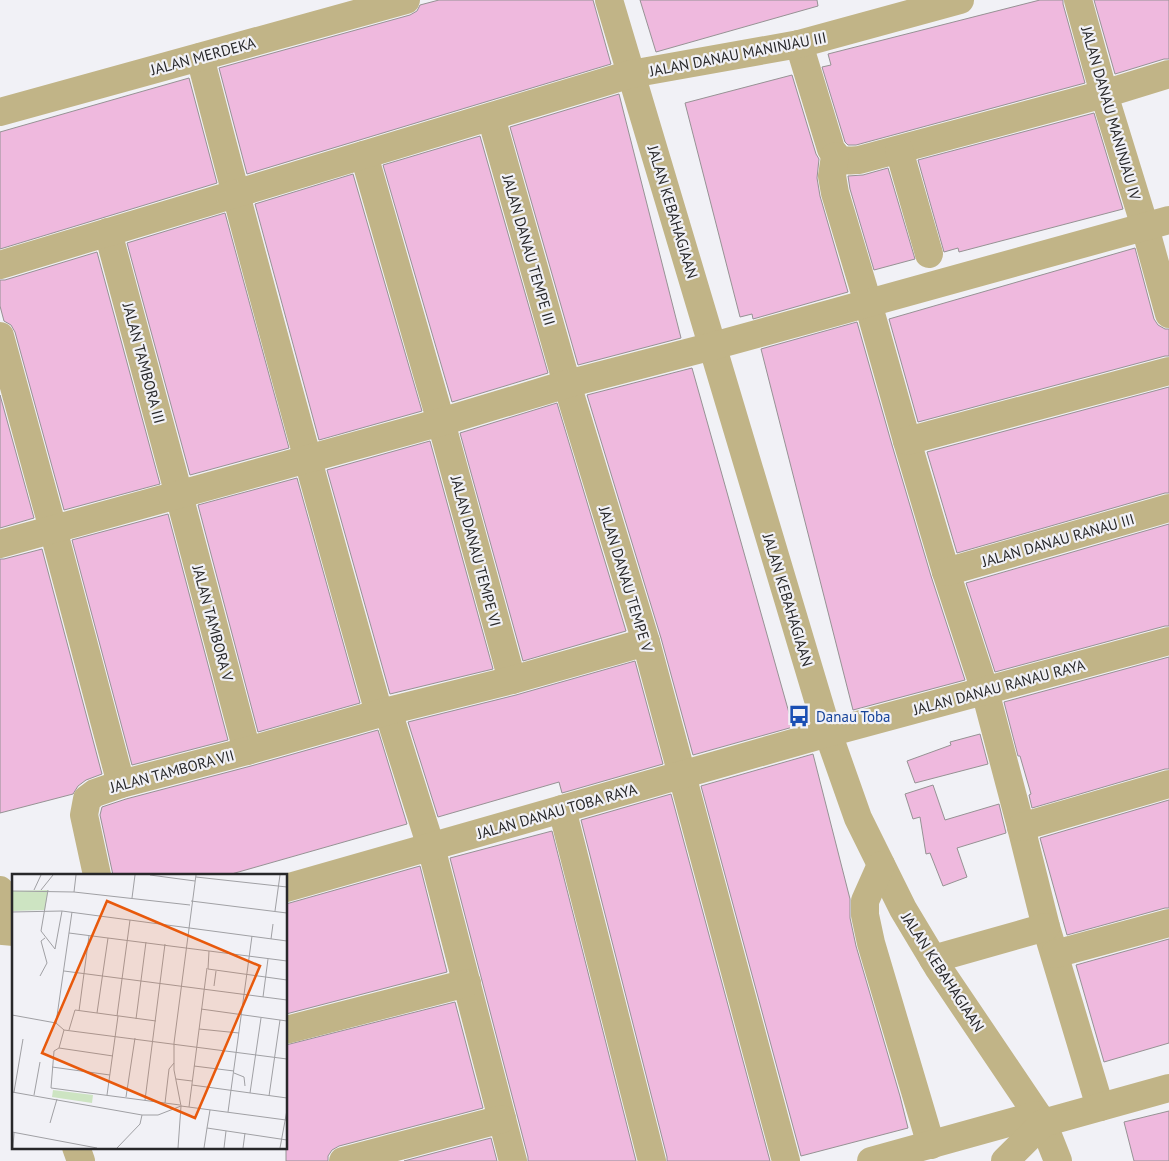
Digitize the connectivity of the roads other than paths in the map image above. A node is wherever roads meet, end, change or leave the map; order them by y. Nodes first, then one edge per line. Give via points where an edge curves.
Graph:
1 (406, 0) edge
2 (609, 0) edge
3 (960, 0) edge
4 (1078, 0) edge
5 (799, 44) junction
6 (200, 57) junction
7 (631, 74) junction
8 (1169, 74) edge
9 (1104, 94) junction
10 (0, 112) edge
11 (491, 116) junction
12 (898, 150) junction
13 (364, 155) junction
14 (835, 156) junction
15 (235, 194) junction
16 (1157, 223) edge
17 (108, 232) junction
18 (929, 254) dead end
19 (0, 264) edge
20 (868, 303) junction
21 (1169, 314) edge
22 (0, 336) edge
23 (713, 346) junction
24 (1169, 371) edge
25 (567, 384) junction
26 (441, 422) junction
27 (907, 441) junction
28 (307, 458) junction
29 (179, 494) junction
30 (1169, 508) edge
31 (53, 529) junction
32 (0, 544) edge
33 (946, 572) junction
34 (1169, 641) edge
35 (646, 642) junction
36 (512, 680) junction
37 (985, 691) junction
38 (384, 712) junction
39 (828, 733) junction
40 (247, 751) junction
41 (682, 775) junction
42 (121, 784) junction
43 (1169, 784) edge
44 (562, 809) junction
45 (1022, 828) junction
46 (431, 847) junction
47 (881, 865) junction
48 (97, 874) edge
49 (288, 887) edge
50 (0, 890) edge
51 (1169, 922) edge
52 (1046, 927) junction
53 (6, 931) edge
54 (1055, 954) junction
55 (933, 959) junction
56 (467, 983) junction
57 (288, 1029) edge
58 (1169, 1088) edge
59 (1100, 1106) junction
60 (502, 1118) junction
61 (1040, 1119) junction
62 (931, 1145) junction
63 (76, 1148) edge
64 (901, 1157) edge
65 (81, 1161) edge
66 (343, 1161) edge
67 (513, 1161) edge
68 (652, 1161) edge
69 (786, 1161) edge
70 (871, 1161) edge
71 (1005, 1161) edge
72 (1058, 1161) edge

1 - 6 street, JALAN MERDEKA
2 - 7 street, JALAN KEBAHAGIAAN
3 - 5 street, JALAN DANAU MANINJAU III
4 - 9 street, JALAN DANAU MANINJAU IV
5 - 7 street, JALAN DANAU MANINJAU III
5 - 14 street
6 - 10 street, JALAN MERDEKA
6 - 15 street
7 - 11 street, JALAN DANAU MANINJAU III
7 - 23 street, JALAN KEBAHAGIAAN
8 - 9 street
9 - 12 street
9 - 16 street, JALAN DANAU MANINJAU IV
11 - 13 street, JALAN DANAU MANINJAU III
11 - 25 street, JALAN DANAU TEMPE III
12 - 14 street via 859,160 845,161
12 - 18 street
13 - 15 street, JALAN DANAU MANINJAU III
13 - 26 street, JALAN DANAU TEMPE VI
14 - 20 street via 832,176 835,193
15 - 17 street, JALAN DANAU MANINJAU III
15 - 28 street
16 - 20 street
16 - 21 street, JALAN DANAU MANINJAU IV
17 - 19 street, JALAN DANAU MANINJAU III
17 - 29 street, JALAN TAMBORA III
20 - 23 street
20 - 27 street
22 - 31 street
23 - 25 street
23 - 39 street, JALAN KEBAHAGIAAN
24 - 27 street
25 - 26 street
25 - 35 street, JALAN DANAU TEMPE V
26 - 28 street
26 - 36 street, JALAN DANAU TEMPE VI
27 - 33 street
28 - 29 street
28 - 38 street
29 - 31 street
29 - 40 street, JALAN TAMBORA V
30 - 33 street, JALAN DANAU RANAU III
31 - 32 street
31 - 42 street
33 - 37 street
34 - 37 street, JALAN DANAU RANAU RAYA
35 - 36 street, JALAN TAMBORA VII
35 - 41 street, JALAN DANAU TEMPE V
36 - 38 street, JALAN TAMBORA VII
37 - 39 street, JALAN DANAU RANAU RAYA
37 - 45 street
38 - 40 street, JALAN TAMBORA VII
38 - 46 street
39 - 41 street, JALAN DANAU TOBA RAYA
39 - 47 street, JALAN KEBAHAGIAAN via 858,818
40 - 42 street, JALAN TAMBORA VII
41 - 44 street, JALAN DANAU TOBA RAYA
41 - 69 street, JALAN DANAU TEMPE V
42 - 48 street, JALAN TAMBORA VII via 95,793 87,800 84,815
43 - 45 street
44 - 46 street, JALAN DANAU TOBA RAYA
44 - 68 street
45 - 52 street
46 - 49 street, JALAN DANAU TOBA RAYA
46 - 56 street
47 - 55 street, JALAN KEBAHAGIAAN via 903,910
47 - 62 street via 864,901 865,915 873,952
50 - 53 street
51 - 54 street
52 - 54 street
52 - 55 street
54 - 59 street
55 - 61 street, JALAN KEBAHAGIAAN
56 - 57 street
56 - 60 street
58 - 59 street
59 - 61 street
60 - 66 street
60 - 67 street
61 - 62 street
61 - 71 street
61 - 72 street, JALAN KEBAHAGIAAN
62 - 64 street
63 - 65 street
64 - 70 street

